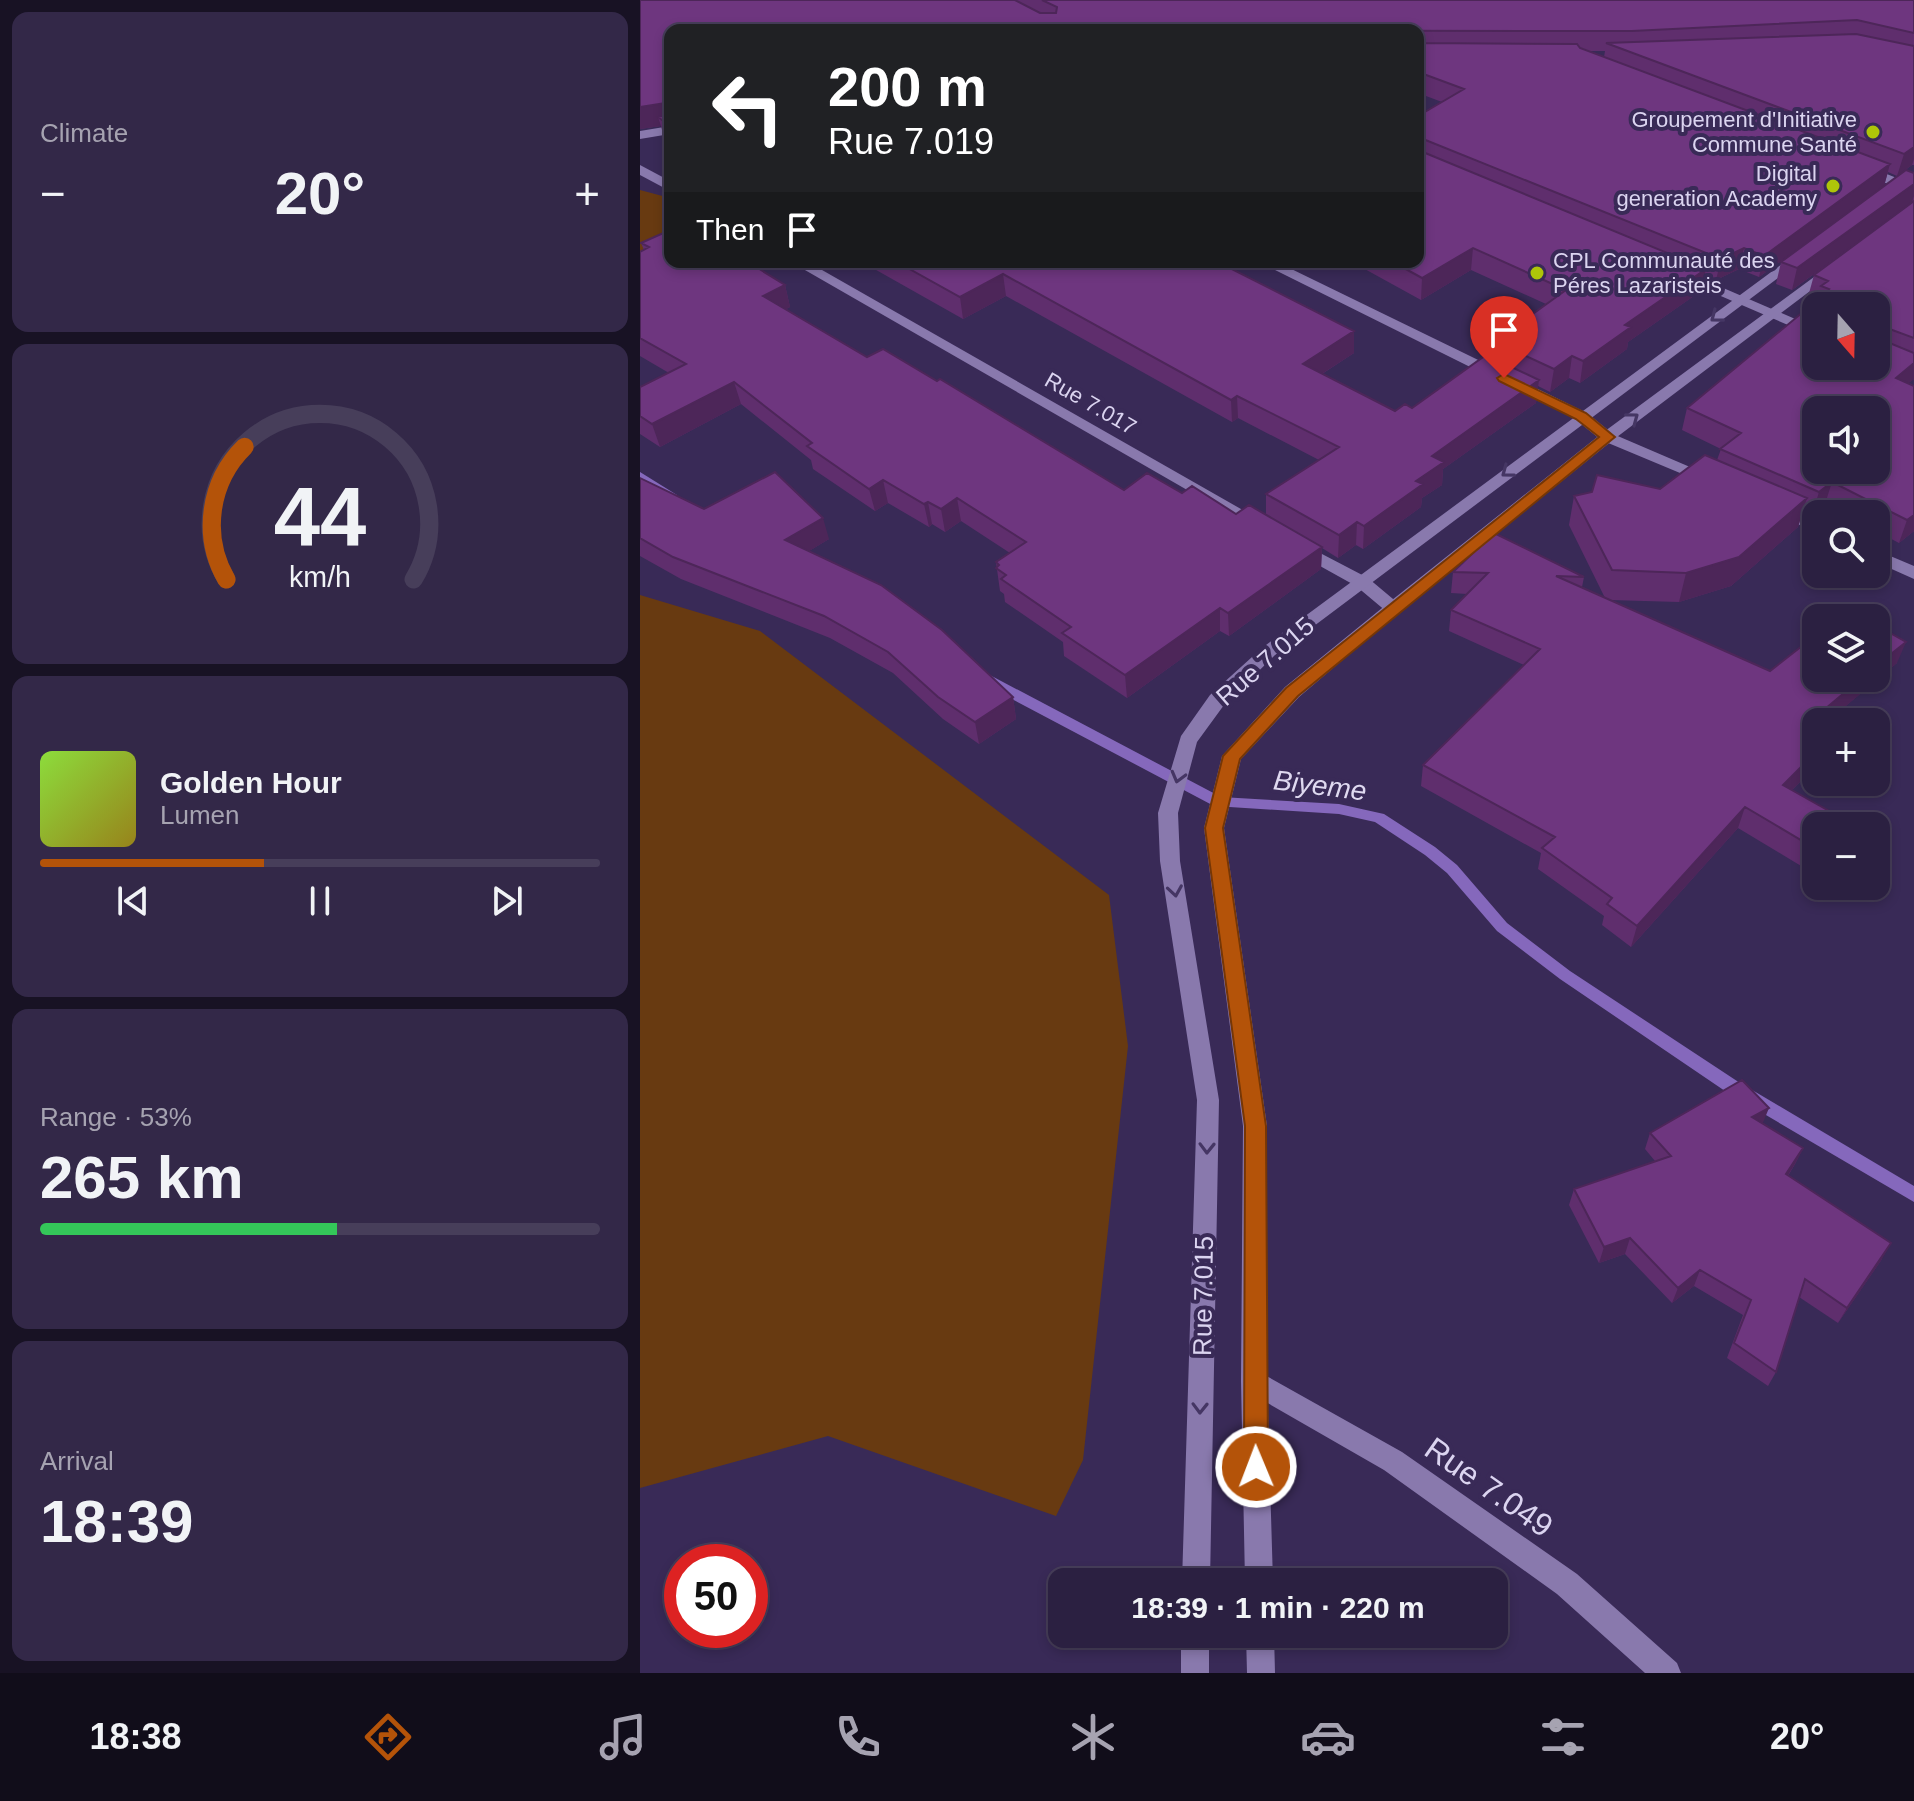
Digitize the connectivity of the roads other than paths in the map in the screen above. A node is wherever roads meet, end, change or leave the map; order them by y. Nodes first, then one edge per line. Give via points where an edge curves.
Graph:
1 (664, 131) edge
2 (640, 135) edge
3 (1846, 163) edge
4 (640, 169) edge
5 (1914, 171) edge
6 (664, 183) edge
7 (1900, 188) edge
8 (1814, 245) edge
9 (1851, 255) edge
10 (809, 268) edge
11 (1278, 268) edge
12 (1667, 268) edge
13 (1740, 299) junction
14 (1768, 316) junction
15 (1802, 328) edge
16 (1581, 416) junction
17 (1607, 437) junction
18 (1723, 484) edge
19 (1764, 502) edge
20 (1802, 520) edge
21 (1890, 562) edge
22 (1914, 573) edge
23 (1362, 582) junction
24 (1393, 608) junction
25 (1254, 1381) junction
26 (1196, 1568) edge
27 (1259, 1568) edge
28 (1195, 1648) edge
29 (1260, 1648) edge
30 (1195, 1673) edge
31 (1261, 1673) edge
32 (1667, 1673) edge

1 - 2 main road
3 - 7 main road
4 - 6 main road
5 - 7 main road
8 - 13 main road, Rue 7.015
9 - 14 main road, Rue 7.015
10 - 23 main road, Rue 7.017
11 - 16 main road
12 - 13 main road
13 - 14 main road
13 -> 16 main road, Rue 7.015
14 - 15 main road
17 -> 14 main road, Rue 7.015
16 - 17 main road
16 -> 23 main road, Rue 7.015
17 - 18 main road
17 - 24 main road, Rue 7.015
19 - 20 main road
21 - 22 main road
23 - 24 main road, Rue 7.017
23 -> 26 main road, Rue 7.015 via 1268,652 1217,700 1188,741 1168,813 1170,861 1208,1100
24 - 25 main road, Rue 7.015 via 1292,692 1232,756 1214,828 1255,1126
25 - 27 main road, Rue 7.015
25 - 32 main road, Rue 7.049 via 1393,1461 1567,1584
28 - 30 main road
29 - 31 main road

